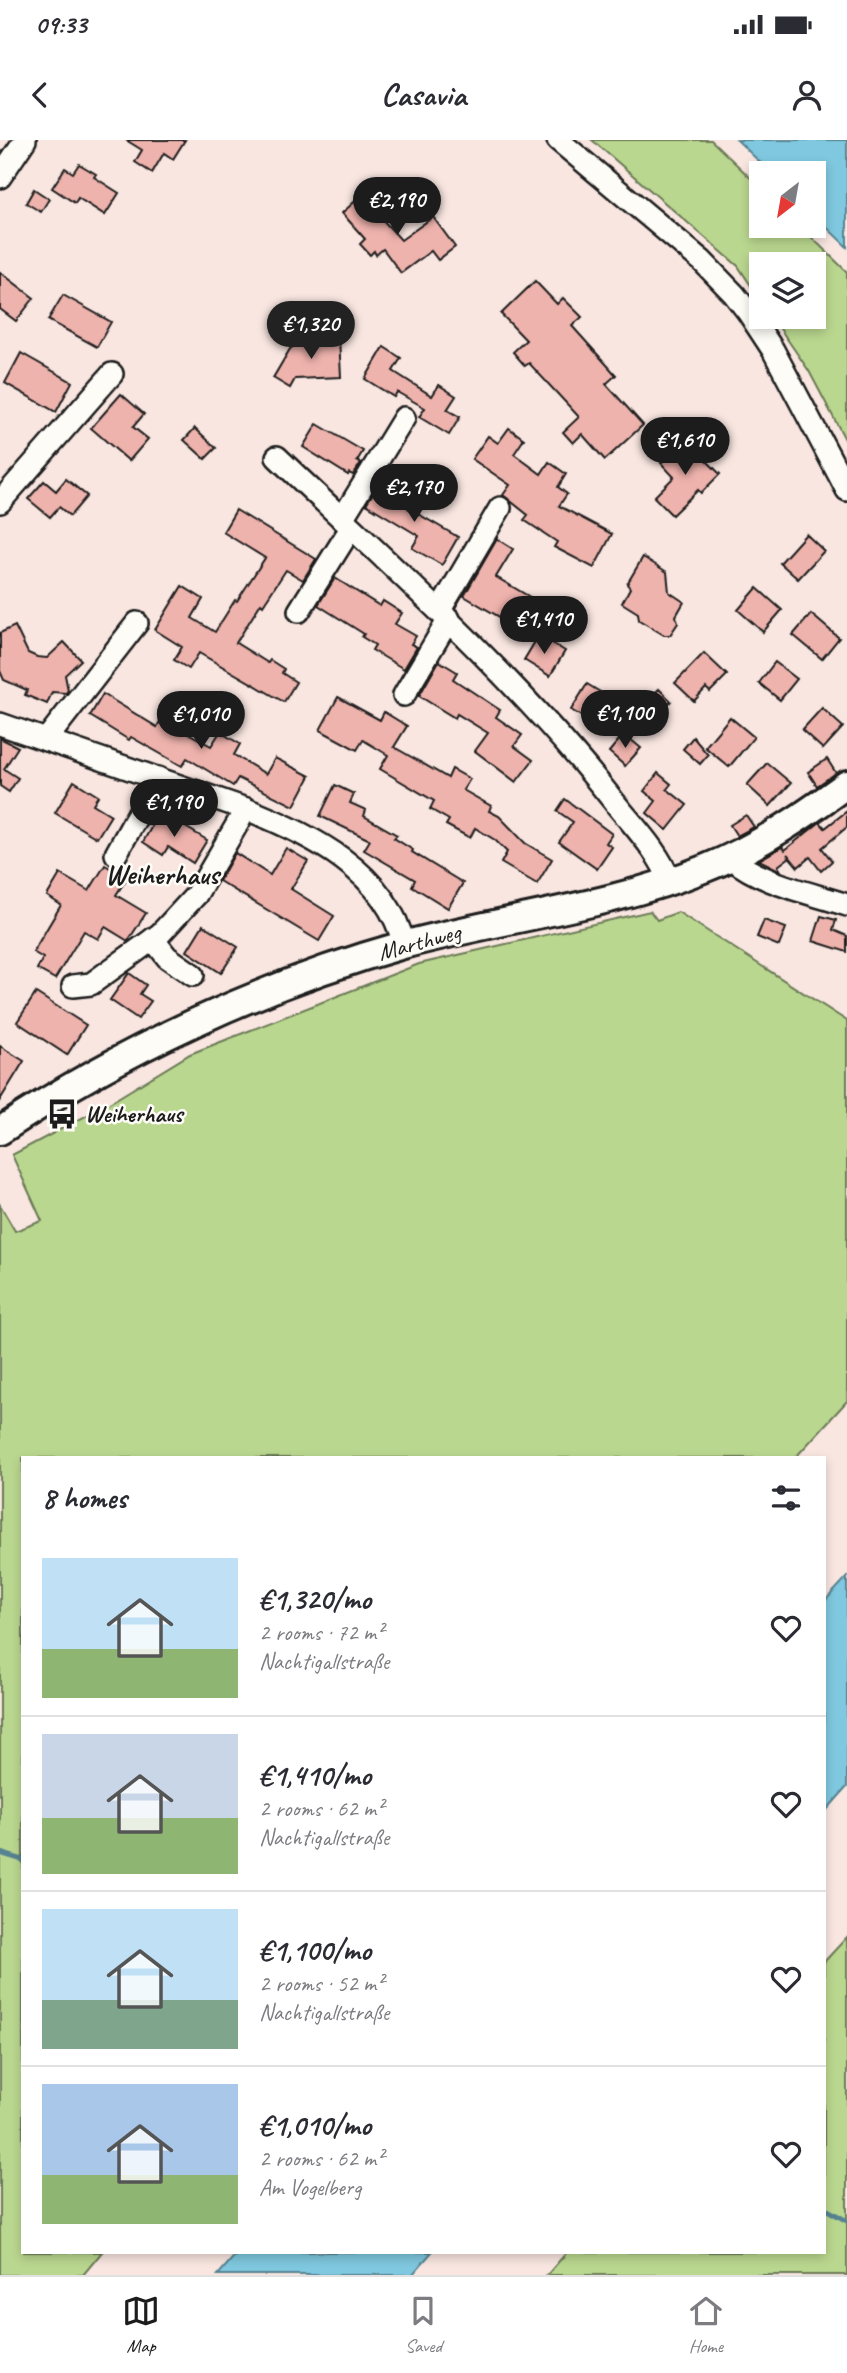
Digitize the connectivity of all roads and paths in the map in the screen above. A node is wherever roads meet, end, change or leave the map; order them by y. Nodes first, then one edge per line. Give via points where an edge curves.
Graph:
1 (25, 140) edge
2 (558, 140) edge
3 (0, 177) edge
4 (112, 374) dead end
5 (404, 418) dead end
6 (277, 457) dead end
7 (847, 490) edge
8 (0, 502) edge
9 (500, 508) dead end
10 (346, 524) junction
11 (299, 611) dead end
12 (444, 614) junction
13 (137, 623) dead end
14 (404, 695) dead end
15 (0, 724) edge
16 (46, 740) junction
17 (158, 778) junction
18 (847, 784) edge
19 (246, 809) junction
20 (116, 854) dead end
21 (730, 858) junction
22 (670, 881) junction
23 (847, 905) edge
24 (153, 939) junction
25 (404, 945) junction
26 (193, 975) dead end
27 (73, 986) dead end
28 (0, 1131) edge

1 - 3 street
2 - 7 street via 702,261 734,294 773,350
4 - 8 street
5 - 10 street
6 - 10 street
9 - 12 street
10 - 11 street
10 - 12 street
12 - 14 street
12 - 22 street via 581,760 647,842
13 - 16 street
15 - 16 street
16 - 17 street
17 - 19 street
17 - 20 street
18 - 21 main road, Marthweg
19 - 24 street via 196,895
19 - 25 street via 317,842 358,872 395,916
21 - 22 main road, Marthweg
21 - 23 street via 764,878
22 - 25 main road, Marthweg
24 - 26 street via 167,957
24 - 27 street via 91,984
25 - 28 main road, Marthweg via 310,976 183,1030 97,1072

